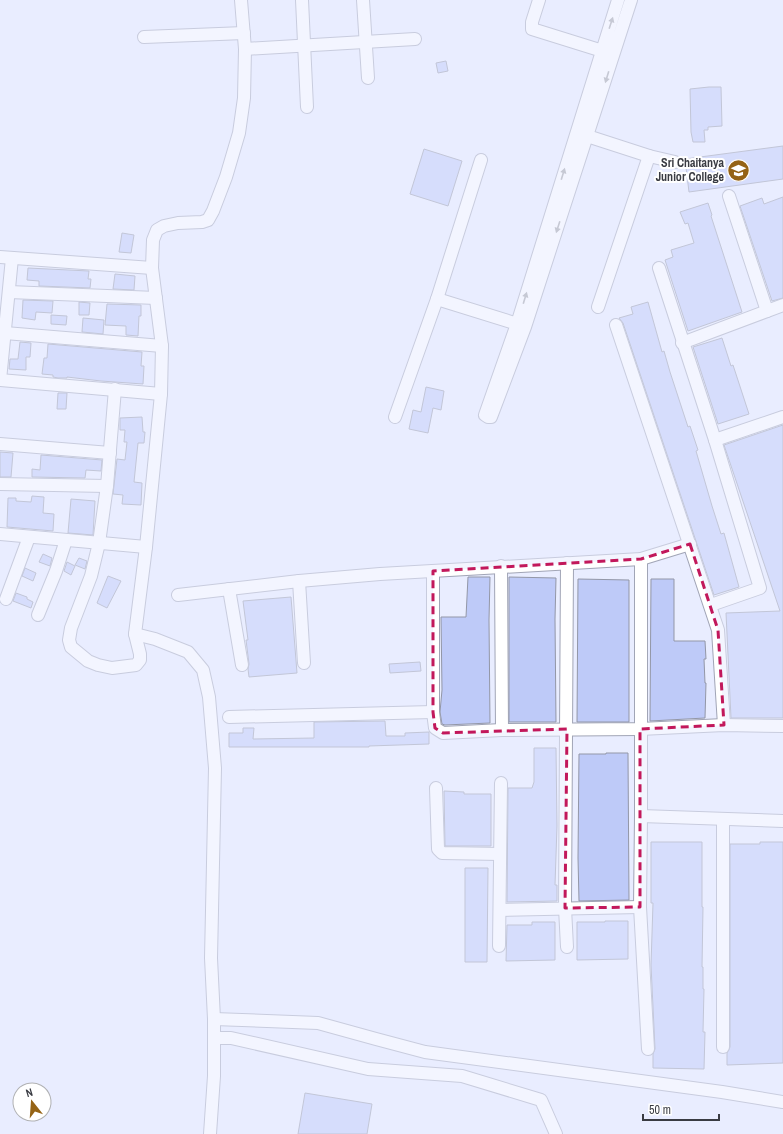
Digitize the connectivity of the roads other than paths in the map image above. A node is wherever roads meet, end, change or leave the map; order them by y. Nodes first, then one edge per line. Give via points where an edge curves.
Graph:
1 (241, 0) edge
2 (302, 0) edge
3 (363, 0) edge
4 (539, 0) edge
5 (618, 0) edge
6 (631, 0) edge
7 (244, 33) junction
8 (144, 37) dead end
9 (415, 39) dead end
10 (365, 42) junction
11 (304, 46) junction
12 (245, 49) junction
13 (607, 52) junction
14 (368, 78) dead end
15 (307, 107) dead end
16 (582, 134) junction
17 (649, 156) junction
18 (481, 160) dead end
19 (675, 162) dead end
20 (729, 196) dead end
21 (6, 257) edge
22 (152, 268) junction
23 (659, 268) dead end
24 (8, 292) junction
25 (156, 298) junction
26 (437, 299) junction
27 (783, 305) edge
28 (598, 307) dead end
29 (767, 311) junction
30 (616, 325) dead end
31 (521, 326) junction
32 (5, 333) junction
33 (682, 342) junction
34 (162, 346) junction
35 (0, 380) edge
36 (115, 389) junction
37 (161, 394) junction
38 (395, 417) dead end
39 (783, 417) edge
40 (715, 440) junction
41 (0, 444) edge
42 (110, 453) junction
43 (0, 484) edge
44 (107, 486) junction
45 (0, 534) edge
46 (29, 536) junction
47 (66, 540) junction
48 (99, 543) junction
49 (690, 544) junction
50 (146, 547) junction
51 (641, 559) junction
52 (567, 563) junction
53 (501, 566) junction
54 (433, 571) junction
55 (299, 581) junction
56 (229, 589) junction
57 (178, 595) dead end
58 (6, 599) dead end
59 (711, 605) junction
60 (38, 615) dead end
61 (135, 634) junction
62 (304, 663) dead end
63 (242, 666) dead end
64 (433, 712) junction
65 (229, 718) dead end
66 (724, 725) junction
67 (783, 726) edge
68 (567, 729) junction
69 (640, 729) junction
70 (502, 730) junction
71 (501, 783) dead end
72 (436, 788) dead end
73 (641, 816) junction
74 (724, 820) junction
75 (783, 821) edge
76 (500, 854) junction
77 (640, 907) junction
78 (565, 908) junction
79 (500, 910) junction
80 (499, 946) dead end
81 (568, 947) dead end
82 (214, 1019) junction
83 (214, 1038) junction
84 (723, 1047) dead end
85 (648, 1050) dead end
86 (783, 1102) edge
87 (210, 1134) edge
88 (556, 1134) edge

1 - 7 street
2 - 11 street
3 - 10 street
4 - 13 street via 532,29
13 -> 5 street
6 - 13 street
7 - 8 street
7 - 12 street
9 - 10 street
10 - 11 street
10 - 14 street
11 - 12 street
11 - 15 street
12 - 22 street via 244,98 239,133 213,211 208,220 178,223 157,230 153,240
13 - 16 street
16 - 17 street
16 - 31 street
17 - 19 street
17 - 28 street
18 - 26 street
20 - 29 street
21 - 22 street
21 - 24 street
22 - 25 street
23 - 33 street
24 - 25 street
24 - 32 street
25 - 34 street
26 - 31 street
26 - 38 street
27 - 29 street
29 - 33 street
30 - 49 street
31 - 31 street via 491,417 488,417 485,415
32 - 34 street
32 - 35 street
33 - 40 street
34 - 37 street
35 - 36 street
36 - 37 street
36 - 42 street
37 - 50 street
39 - 40 street
40 - 59 street via 760,588
41 - 42 street
42 - 44 street
43 - 44 street
44 - 48 street
45 - 46 street
46 - 47 street
46 - 58 street
47 - 48 street
47 - 60 street
48 - 50 street
48 - 61 street via 91,576 71,628 71,647 88,661 98,665 112,668 130,666 140,660
49 - 51 street
49 - 59 street
50 - 61 street
51 - 52 street
51 - 69 street
52 - 53 street
52 - 68 street
53 - 54 street
53 - 70 street
54 - 55 street
54 - 64 street
55 - 56 street
55 - 62 street
56 - 57 street
56 - 63 street
59 - 66 street via 718,630
61 - 82 street via 188,652 203,670 206,684 215,768 211,958
64 - 65 street
64 - 70 street via 435,728 444,733
66 - 67 street
66 - 69 street
68 - 69 street
68 - 70 street
68 - 78 street
69 - 73 street
71 - 76 street
72 - 76 street via 438,848 442,853
73 - 74 street
73 - 77 street
74 - 75 street
74 - 84 street
76 - 79 street
77 - 78 street
77 - 85 street
78 - 79 street
78 - 81 street
79 - 80 street
82 - 83 street
82 - 86 street via 318,1023 425,1052
83 - 87 street
83 - 88 street via 231,1038 368,1069 462,1076 540,1100

